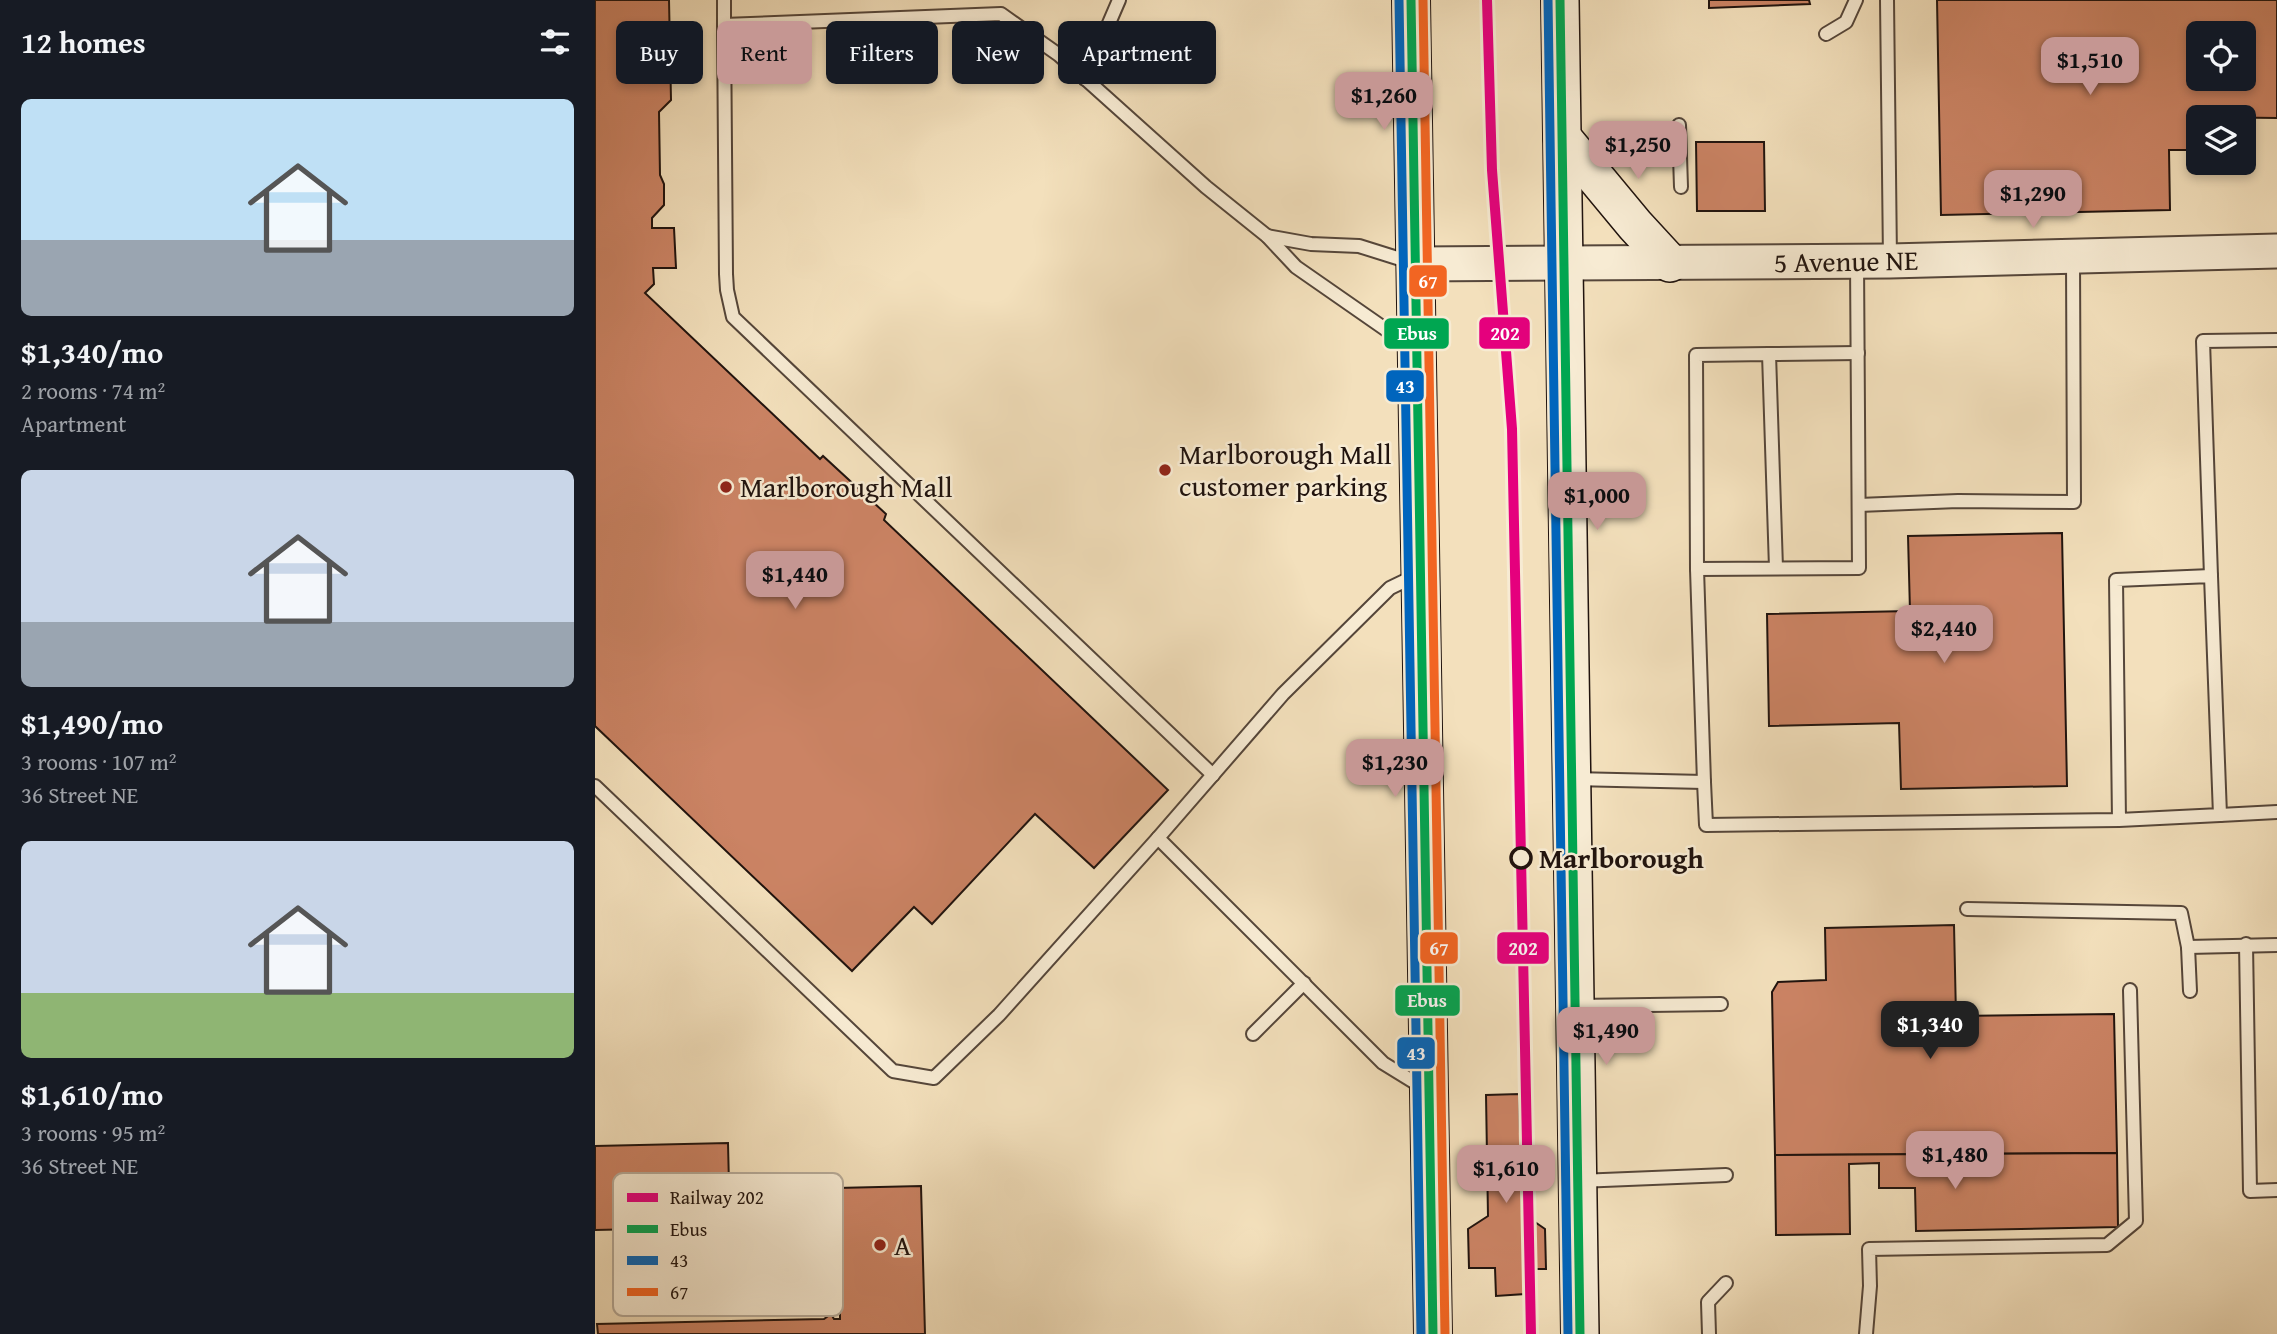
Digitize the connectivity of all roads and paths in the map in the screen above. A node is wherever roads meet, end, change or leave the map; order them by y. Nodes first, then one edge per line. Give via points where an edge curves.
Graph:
1 (725, 0) edge
2 (1119, 0) edge
3 (1411, 0) edge
4 (1560, 0) edge
5 (1856, 0) edge
6 (1887, 0) edge
7 (725, 21) edge
8 (1110, 21) edge
9 (812, 22) edge
10 (1826, 34) dead end
11 (1058, 54) edge
12 (725, 84) edge
13 (1091, 84) edge
14 (1679, 125) dead end
15 (1562, 137) junction
16 (1681, 187) dead end
17 (1267, 236) junction
18 (2277, 251) edge
19 (2073, 256) junction
20 (1873, 261) junction
21 (1670, 263) junction
22 (1416, 264) junction
23 (1563, 264) junction
24 (2277, 340) edge
25 (1417, 351) junction
26 (1858, 352) junction
27 (1769, 354) junction
28 (1859, 505) junction
29 (1776, 568) junction
30 (1697, 569) junction
31 (1421, 573) junction
32 (2211, 576) junction
33 (1213, 775) junction
34 (1573, 779) junction
35 (1704, 782) junction
36 (595, 786) edge
37 (2277, 812) edge
38 (2220, 815) junction
39 (2119, 820) junction
40 (1158, 838) junction
41 (1968, 909) dead end
42 (2246, 944) junction
43 (2277, 945) edge
44 (2188, 947) junction
45 (1304, 983) junction
46 (2130, 990) dead end
47 (2190, 991) dead end
48 (1721, 1004) dead end
49 (1576, 1006) junction
50 (1253, 1034) dead end
51 (1429, 1091) junction
52 (1726, 1175) dead end
53 (1578, 1181) junction
54 (2277, 1190) edge
55 (1726, 1283) dead end
56 (1433, 1334) edge
57 (1580, 1334) edge
58 (1709, 1334) edge
59 (1858, 1334) edge
60 (1866, 1334) edge

1 - 7 lane
2 - 8 lane
3 - 22 main road
4 - 15 main road
5 - 10 lane via 1846,22
6 - 20 lane
9 - 11 lane via 1001,14
12 - 33 lane via 726,274 733,317
13 - 17 lane
14 - 16 lane
15 - 21 main road
15 - 23 main road
17 - 22 lane via 1359,246
17 - 25 lane via 1296,267
18 - 19 street, 5 Avenue NE
19 - 20 street, 5 Avenue NE
19 - 28 lane via 2074,502
20 - 21 street, 5 Avenue NE
20 - 26 lane
21 - 23 street, 5 Avenue NE
22 - 23 street, 5 Avenue NE
22 - 25 main road
23 - 34 main road
24 - 32 lane via 2203,341
25 - 31 main road
26 - 27 lane
26 - 28 lane
27 - 29 lane
27 - 30 lane via 1696,355
28 - 29 lane via 1859,568
29 - 30 lane
30 - 35 lane
31 - 33 lane via 1390,588 1283,694
31 - 51 main road
32 - 38 lane
32 - 39 lane via 2116,580
33 - 40 lane
34 - 35 lane
34 - 49 main road
35 - 39 lane via 1706,825
36 - 40 lane via 893,1071 934,1078 999,1015
37 - 38 lane
38 - 39 lane
40 - 45 lane
41 - 44 lane via 2181,913
42 - 43 lane
42 - 44 lane
42 - 54 lane via 2250,1191
44 - 47 lane
45 - 50 lane
45 - 51 lane via 1383,1063
46 - 60 lane via 2136,1221 2107,1245 1868,1249
48 - 49 lane
49 - 53 main road
51 - 56 main road
52 - 53 lane
53 - 57 main road
55 - 58 lane via 1708,1302
59 - 60 lane

